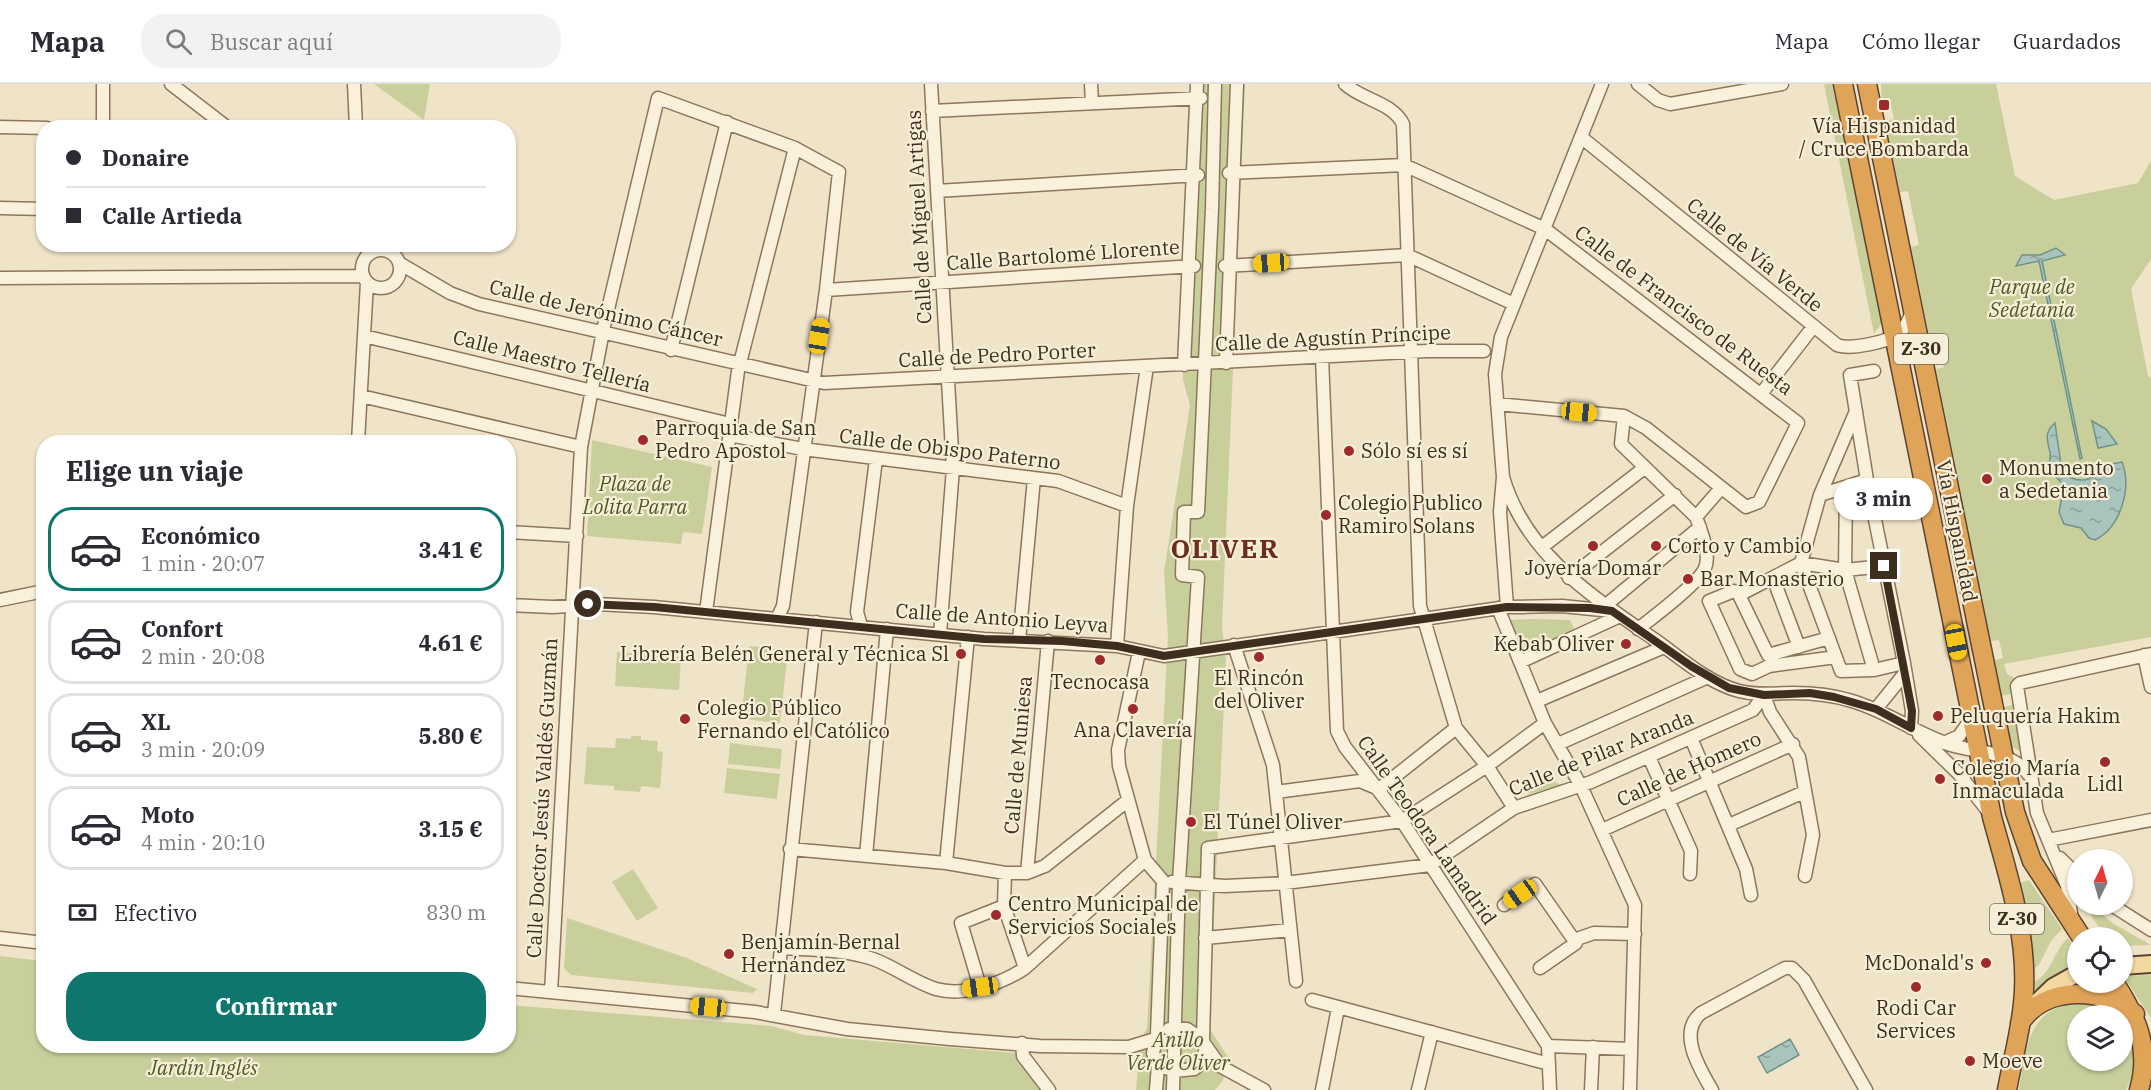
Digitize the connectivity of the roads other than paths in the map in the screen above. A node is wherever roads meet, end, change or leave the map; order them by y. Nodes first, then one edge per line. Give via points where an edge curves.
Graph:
1 (103, 84) edge
2 (171, 84) edge
3 (354, 84) edge
4 (931, 84) edge
5 (1091, 84) edge
6 (1197, 84) edge
7 (1215, 84) edge
8 (1237, 84) edge
9 (1345, 84) edge
10 (1602, 84) edge
11 (1638, 84) edge
12 (1782, 84) edge
13 (1843, 84) edge
14 (1867, 84) edge
15 (1198, 98) junction
16 (1092, 103) junction
17 (932, 111) junction
18 (104, 120) edge
19 (218, 120) edge
20 (356, 120) edge
21 (727, 122) junction
22 (0, 126) edge
23 (36, 128) edge
24 (1581, 137) junction
25 (795, 148) junction
26 (1404, 165) junction
27 (1231, 172) junction
28 (1195, 175) junction
29 (937, 191) junction
30 (0, 208) edge
31 (36, 209) edge
32 (1545, 229) junction
33 (363, 252) edge
34 (373, 252) edge
35 (388, 252) edge
36 (1407, 255) junction
37 (364, 261) junction
38 (399, 263) junction
39 (1192, 266) junction
40 (1227, 266) junction
41 (0, 278) edge
42 (365, 279) junction
43 (942, 282) junction
44 (826, 290) junction
45 (1514, 304) junction
46 (1912, 312) junction
47 (1813, 327) junction
48 (603, 333) junction
49 (364, 336) junction
50 (1895, 336) junction
51 (1501, 339) junction
52 (671, 350) junction
53 (1484, 351) junction
54 (1411, 352) junction
55 (1322, 357) junction
56 (1226, 363) junction
57 (1495, 363) junction
58 (1205, 364) junction
59 (740, 365) junction
60 (1184, 365) junction
61 (1148, 366) junction
62 (1874, 371) dead end
63 (947, 377) junction
64 (812, 381) junction
65 (592, 391) junction
66 (1761, 394) junction
67 (361, 396) junction
68 (1497, 404) junction
69 (1856, 411) junction
70 (1624, 416) junction
71 (730, 430) junction
72 (358, 435) edge
73 (581, 447) junction
74 (803, 449) junction
75 (876, 459) junction
76 (953, 468) junction
77 (1644, 469) junction
78 (1503, 477) junction
79 (1034, 478) junction
80 (1867, 480) junction
81 (1846, 487) junction
82 (1721, 488) junction
83 (1674, 495) junction
84 (1820, 495) junction
85 (1127, 506) junction
86 (1698, 522) junction
87 (516, 532) edge
88 (577, 536) junction
89 (1542, 547) junction
90 (1801, 563) junction
91 (1884, 566) junction
92 (1845, 570) junction
93 (1773, 578) junction
94 (1572, 581) junction
95 (36, 593) edge
96 (1737, 593) junction
97 (0, 600) edge
98 (516, 605) edge
99 (572, 606) junction
100 (1562, 606) junction
101 (1503, 608) junction
102 (1613, 611) junction
103 (706, 612) junction
104 (1422, 618) junction
105 (777, 619) junction
106 (816, 622) junction
107 (861, 626) junction
108 (887, 629) junction
109 (1638, 629) junction
110 (1332, 630) junction
111 (940, 634) junction
112 (968, 637) junction
113 (1828, 638) junction
114 (1019, 641) junction
115 (1048, 641) junction
116 (1234, 645) junction
117 (1117, 646) junction
118 (1799, 646) junction
119 (1664, 647) junction
120 (1139, 652) junction
121 (1194, 653) junction
122 (2148, 654) edge
123 (1836, 657) junction
124 (1520, 662) junction
125 (1904, 668) junction
126 (1874, 670) junction
127 (1708, 677) junction
128 (2151, 687) edge
129 (1764, 695) junction
130 (1537, 701) junction
131 (1876, 709) junction
132 (1972, 718) junction
133 (1545, 723) junction
134 (1456, 728) junction
135 (1911, 728) junction
136 (1691, 738) junction
137 (1944, 743) junction
138 (1558, 744) junction
139 (1793, 744) junction
140 (1979, 753) junction
141 (2004, 756) junction
142 (1649, 757) junction
143 (1486, 766) junction
144 (2029, 775) junction
145 (1710, 781) junction
146 (1581, 786) junction
147 (1379, 789) junction
148 (1276, 792) junction
149 (1804, 792) junction
150 (1669, 800) junction
151 (1127, 801) junction
152 (1514, 808) junction
153 (1992, 817) junction
154 (2151, 820) edge
155 (1402, 821) junction
156 (1729, 825) junction
157 (1602, 830) junction
158 (1279, 838) junction
159 (2048, 840) junction
160 (790, 849) junction
161 (2055, 852) junction
162 (866, 856) junction
163 (1145, 860) junction
164 (946, 863) junction
165 (1430, 865) junction
166 (2067, 865) edge
167 (1005, 873) junction
168 (1027, 873) junction
169 (1690, 874) dead end
170 (1805, 876) dead end
171 (1163, 881) junction
172 (1179, 882) junction
173 (1285, 883) junction
174 (1206, 885) junction
175 (1751, 895) dead end
176 (1504, 905) dead end
177 (1004, 906) junction
178 (2127, 915) edge
179 (2074, 927) edge
180 (2076, 927) edge
181 (1290, 930) junction
182 (2151, 930) edge
183 (1635, 934) junction
184 (0, 938) edge
185 (1205, 938) junction
186 (1574, 940) junction
187 (36, 942) edge
188 (781, 948) junction
189 (2151, 964) edge
190 (2133, 965) edge
191 (1025, 968) junction
192 (1540, 968) dead end
193 (2067, 979) edge
194 (1296, 981) dead end
195 (980, 987) junction
196 (516, 989) edge
197 (551, 993) junction
198 (2121, 993) edge
199 (1312, 1000) dead end
200 (1338, 1008) junction
201 (2031, 1008) junction
202 (774, 1014) junction
203 (2135, 1014) junction
204 (2020, 1023) junction
205 (1174, 1028) junction
206 (1432, 1032) junction
207 (1156, 1036) junction
208 (1022, 1043) junction
209 (1204, 1043) junction
210 (1548, 1046) junction
211 (1129, 1047) junction
212 (1593, 1047) junction
213 (1631, 1049) junction
214 (1155, 1062) junction
215 (1549, 1064) junction
216 (1219, 1065) junction
217 (1198, 1066) junction
218 (1174, 1071) junction
219 (1235, 1077) junction
220 (2145, 1080) edge
221 (1049, 1090) edge
222 (1156, 1090) edge
223 (1173, 1090) edge
224 (1248, 1090) edge
225 (1264, 1090) edge
226 (1322, 1090) edge
227 (1418, 1090) edge
228 (1550, 1090) edge
229 (1591, 1090) edge
230 (1630, 1090) edge
231 (1712, 1090) edge
232 (1866, 1090) edge
233 (2007, 1090) edge

1 - 18 street
2 - 19 street
3 - 20 street
4 - 17 street, Calle de Miguel Artigas
5 - 16 street
6 - 15 street
7 - 58 street
8 - 27 street
9 - 26 street via 1399,116 1403,124
10 - 24 street
11 - 12 street via 1670,104
13 - 50 highway, Vía Hispanidad / Z-30
14 - 46 highway, Vía Hispanidad / Z-30
15 - 16 street
15 - 28 street
16 - 17 street
17 - 29 street, Calle de Miguel Artigas
21 - 25 street
21 - 48 street, Calle Doctor Jesús Valdés Guzmán via 658,98
21 - 52 street
22 - 23 street
24 - 32 street
24 - 47 street, Calle de Vía Verde
25 - 44 street via 839,172
25 - 59 street
26 - 27 street
26 - 32 street, Calle de Francisco de Ruesta
26 - 36 street
27 - 40 street
28 - 29 street
28 - 39 street
29 - 43 street, Calle de Miguel Artigas
30 - 31 street
32 - 45 street
32 - 66 street, Calle de Francisco de Ruesta
33 - 37 street
34 - 37 street
35 - 38 street
36 - 40 street
36 - 45 street
36 - 54 street
37 - 42 street
38 - 42 street via 398,278 390,286 376,288
38 - 48 street, Calle de Jerónimo Cáncer via 464,299
39 - 43 street, Calle Bartolomé Llorente
39 - 60 street
40 - 56 street
41 - 42 street
42 - 49 street
43 - 44 street, Calle Bartolomé Llorente
43 - 63 street, Calle de Miguel Artigas
44 - 64 street
45 - 51 street
46 - 50 street
46 - 141 highway, Vía Hispanidad / Z-30
47 - 50 street, Calle de Vía Verde via 1842,347
47 - 66 street
48 - 52 street, Calle de Jerónimo Cáncer
48 - 65 street, Calle Doctor Jesús Valdés Guzmán
49 - 65 street, Calle Maestro Tellería
49 - 67 street
50 - 132 highway, Vía Hispanidad / Z-30
51 - 53 street
51 - 57 street
52 - 59 street, Calle de Jerónimo Cáncer
53 - 54 street, Calle de Agustín Príncipe
53 - 57 street
54 - 55 street, Calle de Agustín Príncipe
54 - 104 street
55 - 56 street, Calle de Agustín Príncipe
55 - 110 street, Calle Teodora Lamadrid
56 - 58 street, Calle de Agustín Príncipe
57 - 68 street
58 - 60 street, Calle de Agustín Príncipe
58 - 121 street via 1198,512 1184,512 1182,575 1198,577
59 - 64 street, Calle de Jerónimo Cáncer
59 - 71 street
60 - 61 street, Calle de Pedro Porter
61 - 63 street, Calle de Pedro Porter
61 - 85 street
62 - 69 street via 1850,375
63 - 64 street, Calle de Pedro Porter
63 - 76 street, Calle de Miguel Artigas
64 - 74 street
65 - 71 street, Calle Maestro Tellería
65 - 73 street, Calle Doctor Jesús Valdés Guzmán
66 - 82 street, Calle de Francisco de Ruesta via 1798,423 1760,502 1746,507
67 - 72 street
67 - 73 street
68 - 70 street
68 - 78 street
69 - 80 street
69 - 84 street
70 - 77 street via 1621,444
70 - 82 street via 1646,428
71 - 74 street, Calle de Obispo Paterno
71 - 103 street
73 - 88 street, Calle Doctor Jesús Valdés Guzmán
74 - 75 street, Calle de Obispo Paterno
74 - 105 street via 783,606
75 - 76 street, Calle de Obispo Paterno
75 - 107 street via 856,612
76 - 79 street, Calle de Obispo Paterno
76 - 111 street, Calle de Miguel Artigas
77 - 83 street
77 - 89 street
78 - 89 street via 1515,507
78 - 101 street via 1499,504
79 - 85 street, Calle de Obispo Paterno via 1066,483
79 - 114 street
80 - 81 street
80 - 91 street
81 - 84 street
81 - 92 street
82 - 86 street
83 - 86 street
83 - 94 street
84 - 90 street
85 - 117 street
86 - 102 street
86 - 109 street via 1707,567
87 - 88 street
88 - 99 street, Calle Doctor Jesús Valdés Guzmán
89 - 94 street
90 - 92 street
90 - 93 street
90 - 113 street
91 - 92 street
91 - 125 street
92 - 126 street
93 - 96 street
93 - 118 street
94 - 100 street via 1573,598
94 - 102 street
95 - 97 street
96 - 118 street via 1768,655
96 - 123 street via 1708,601 1740,669 1752,674 1769,666
98 - 99 street, Calle de Antonio Leyva
99 - 103 street, Calle de Antonio Leyva via 596,604
99 - 197 street, Calle Doctor Jesús Valdés Guzmán
100 - 101 street, Calle de Antonio Leyva
100 - 102 street, Calle de Antonio Leyva
101 - 104 street, Calle de Antonio Leyva
101 - 124 street
102 - 109 street
102 - 124 street
103 - 105 street, Calle de Antonio Leyva
104 - 110 street, Calle de Antonio Leyva
104 - 134 street
105 - 106 street, Calle de Antonio Leyva
106 - 107 street, Calle de Antonio Leyva
106 - 160 street
107 - 108 street, Calle de Antonio Leyva
108 - 111 street, Calle de Antonio Leyva
108 - 162 street
109 - 119 street
110 - 116 street, Calle de Antonio Leyva
110 - 147 street, Calle Teodora Lamadrid via 1338,731 1345,747
111 - 112 street, Calle de Antonio Leyva
112 - 114 street, Calle de Antonio Leyva
112 - 164 street
113 - 118 street
113 - 123 street
114 - 115 street, Calle de Antonio Leyva
115 - 117 street, Calle de Antonio Leyva
115 - 168 street, Calle de Muniesa
116 - 121 street, Calle de Antonio Leyva
116 - 148 street via 1273,765
117 - 120 street, Calle de Antonio Leyva
119 - 127 street
119 - 130 street
120 - 121 street, Calle de Antonio Leyva via 1164,656
120 - 151 street via 1118,750
121 - 172 street
122 - 128 street
122 - 144 street, Vía Hispanidad via 2017,686 2030,758
123 - 126 street via 1841,671
124 - 130 street
125 - 126 street
125 - 131 street
125 - 135 street
127 - 129 street via 1737,690
127 - 138 street
129 - 131 street via 1821,694
129 - 136 street, Calle de Pilar Aranda via 1753,710
129 - 139 street via 1770,712
130 - 133 street
131 - 135 street
132 - 137 street via 1959,736
132 - 140 highway, Vía Hispanidad / Z-30
133 - 138 street
133 - 143 street
134 - 143 street
134 - 147 street
135 - 137 street
135 - 153 street via 1959,774
136 - 142 street, Calle de Pilar Aranda
136 - 145 street
137 - 140 street
138 - 146 street
139 - 145 street, Calle de Homero
139 - 149 street
140 - 141 street
140 - 153 highway, Vía Hispanidad / Z-30
141 - 144 street via 2016,761
141 - 179 highway, Vía Hispanidad / Z-30 via 2024,843 2042,879
142 - 146 street, Calle de Pilar Aranda
142 - 150 street
143 - 152 street
143 - 155 street
144 - 159 street, Vía Hispanidad
145 - 150 street, Calle de Homero
145 - 156 street
146 - 152 street, Calle de Pilar Aranda
146 - 157 street
147 - 148 street via 1360,781
147 - 155 street, Calle Teodora Lamadrid
148 - 158 street
149 - 156 street
149 - 170 street via 1813,835
150 - 157 street, Calle de Homero
150 - 169 street via 1691,851
151 - 163 street
151 - 168 street via 1045,866
152 - 165 street, Calle de Pilar Aranda
153 - 204 highway, Vía Hispanidad / Z-30 via 2019,927 2024,975
154 - 159 street
155 - 158 street
155 - 165 street, Calle Teodora Lamadrid
156 - 175 street via 1746,869
157 - 183 street via 1633,900
158 - 173 street
158 - 174 street via 1208,848
159 - 161 street, Vía Hispanidad
160 - 162 street
160 - 188 street
161 - 166 street
161 - 180 street, Vía Hispanidad
162 - 164 street
163 - 171 street
163 - 191 street
164 - 167 street
165 - 173 street, Calle de Pilar Aranda
165 - 210 street, Calle Teodora Lamadrid
167 - 168 street
167 - 177 street
171 - 172 street, Calle de Pilar Aranda
171 - 207 street
172 - 174 street, Calle de Pilar Aranda
172 - 205 street
173 - 174 street, Calle de Pilar Aranda
173 - 181 street
174 - 185 street
176 - 186 street via 1535,884
177 - 191 street
177 - 195 street via 961,923
178 - 182 street
181 - 185 street
181 - 194 street
183 - 186 street via 1594,933
183 - 213 street
184 - 187 street
185 - 209 street
186 - 192 street via 1576,943
188 - 195 street via 873,959 938,989
188 - 202 street
189 - 190 main road
191 - 195 street
193 - 201 main road
196 - 197 street
197 - 202 street
198 - 203 highway
199 - 200 street
200 - 206 street
200 - 226 street
201 - 203 highway via 2052,997 2082,994 2117,1003
201 - 204 highway, Vía Hispanidad / Z-30
202 - 208 street via 855,1030
203 - 220 highway via 2148,1045
204 - 233 highway, Vía Hispanidad / Z-30
205 - 207 street
205 - 209 street via 1192,1031
205 - 218 street
206 - 215 street
206 - 227 street
207 - 211 street
207 - 214 street
208 - 211 street
208 - 221 street via 1023,1056
209 - 216 street
209 - 217 street
210 - 212 street
210 - 215 street, Calle Teodora Lamadrid
211 - 214 street
212 - 213 street
212 - 229 street
213 - 230 street
214 - 218 street
214 - 222 street
215 - 228 street, Calle Teodora Lamadrid
216 - 217 street
216 - 219 street
217 - 218 street
218 - 223 street
219 - 224 street
219 - 225 street
231 - 232 street via 1694,1056 1693,1021 1785,968 1792,968 1804,980

